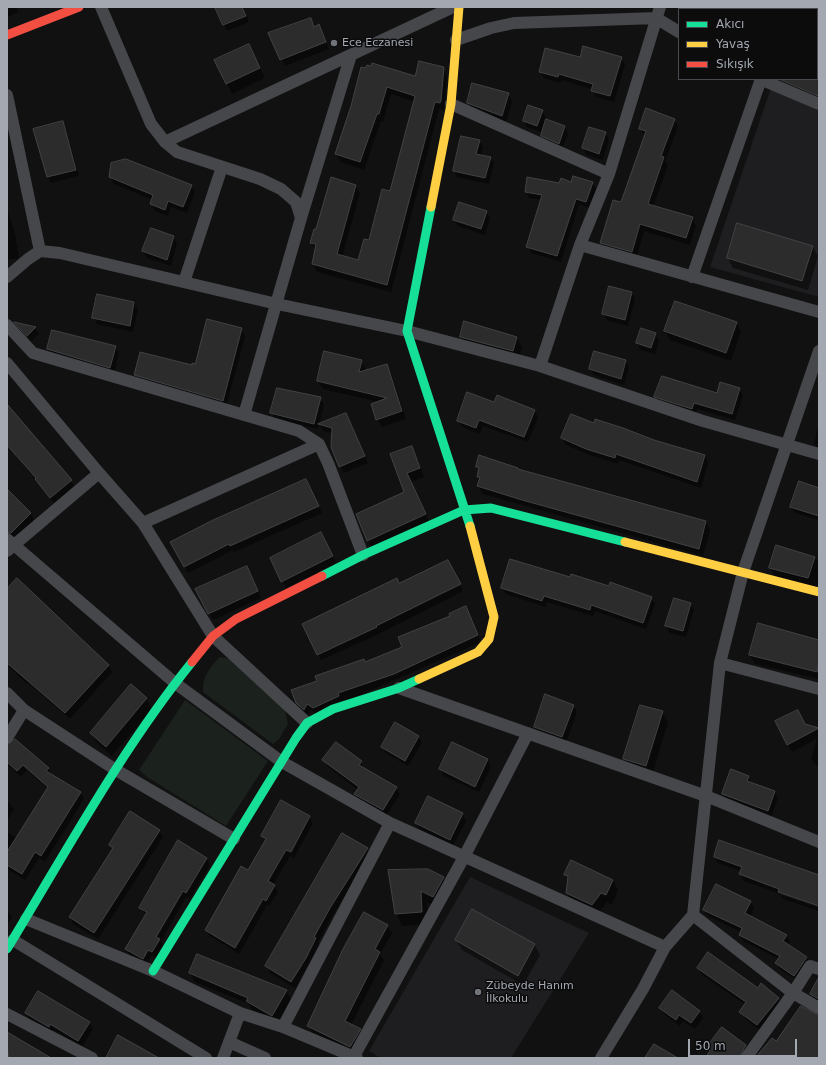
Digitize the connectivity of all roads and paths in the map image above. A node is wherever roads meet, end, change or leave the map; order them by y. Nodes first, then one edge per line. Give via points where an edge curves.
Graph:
1 (79, 7) edge
2 (101, 7) edge
3 (452, 7) edge
4 (459, 7) edge
5 (658, 13) edge
6 (678, 31) edge
7 (7, 35) edge
8 (456, 40) junction
9 (351, 55) junction
10 (761, 80) edge
11 (763, 80) edge
12 (7, 95) edge
13 (451, 104) junction
14 (819, 104) edge
15 (165, 142) junction
16 (222, 167) junction
17 (609, 174) junction
18 (301, 218) junction
19 (580, 245) junction
20 (40, 251) junction
21 (7, 277) edge
22 (692, 278) junction
23 (184, 282) junction
24 (277, 304) junction
25 (819, 312) edge
26 (7, 325) edge
27 (407, 332) junction
28 (819, 351) edge
29 (7, 363) edge
30 (540, 366) junction
31 (244, 415) junction
32 (319, 444) junction
33 (787, 444) junction
34 (819, 454) edge
35 (99, 473) junction
36 (466, 510) junction
37 (143, 522) junction
38 (9, 545) edge
39 (363, 554) junction
40 (743, 572) junction
41 (819, 592) edge
42 (213, 636) junction
43 (720, 663) junction
44 (175, 683) junction
45 (400, 688) junction
46 (819, 689) edge
47 (7, 693) edge
48 (24, 710) junction
49 (307, 723) junction
50 (528, 733) junction
51 (7, 738) edge
52 (282, 762) junction
53 (116, 770) junction
54 (706, 796) junction
55 (390, 823) junction
56 (234, 839) junction
57 (819, 842) edge
58 (464, 857) junction
59 (693, 915) junction
60 (26, 919) junction
61 (10, 944) edge
62 (665, 947) junction
63 (819, 969) edge
64 (153, 971) junction
65 (793, 993) junction
66 (819, 1008) edge
67 (240, 1013) junction
68 (7, 1014) edge
69 (283, 1027) junction
70 (229, 1042) junction
71 (354, 1057) edge
72 (602, 1057) edge
73 (92, 1058) edge
74 (206, 1058) edge
75 (223, 1058) edge
76 (265, 1058) edge
77 (746, 1058) edge

1 - 7 street
2 - 15 street via 151,124
3 - 9 street
4 - 8 street
5 - 6 street
5 - 8 street via 514,23
5 - 17 street
8 - 13 street
9 - 15 street
9 - 18 street
10 - 22 street
11 - 14 street
12 - 20 street
13 - 17 street
13 - 27 street
15 - 16 street via 177,152
16 - 18 street via 260,179 281,189 296,202
16 - 23 street
17 - 19 street
18 - 24 street
19 - 22 street
19 - 30 street
20 - 21 street
20 - 23 street via 60,253
22 - 25 street
23 - 24 street
24 - 27 street
24 - 31 street
26 - 31 street via 33,352
27 - 30 street
27 - 36 street
28 - 33 street
29 - 35 street
30 - 33 street via 703,421
31 - 32 street via 299,431
32 - 37 street
32 - 39 street
33 - 34 street
33 - 40 street
35 - 37 street
35 - 38 street
36 - 39 street
36 - 40 street via 491,508
36 - 45 street via 494,617 489,639 478,652
37 - 42 street
38 - 44 street
39 - 42 street via 236,620
40 - 41 street
40 - 43 street
42 - 44 street
42 - 49 street
43 - 46 street
43 - 54 street
44 - 52 street
44 - 53 street
45 - 49 street via 333,710
45 - 50 street
47 - 48 street
48 - 51 street
48 - 53 street
49 - 52 street
50 - 54 street
50 - 58 street
52 - 55 street
52 - 56 street
53 - 56 street
53 - 60 street
54 - 57 street
54 - 59 street
55 - 58 street
55 - 69 street
56 - 64 street
58 - 62 street
58 - 71 street
59 - 62 street
59 - 65 street
60 - 61 street
60 - 64 street
61 - 74 street
62 - 72 street
63 - 65 street via 810,966
64 - 67 street
65 - 66 street
65 - 77 street
67 - 69 street
67 - 70 street
68 - 73 street
69 - 71 street
70 - 75 street
70 - 76 street

